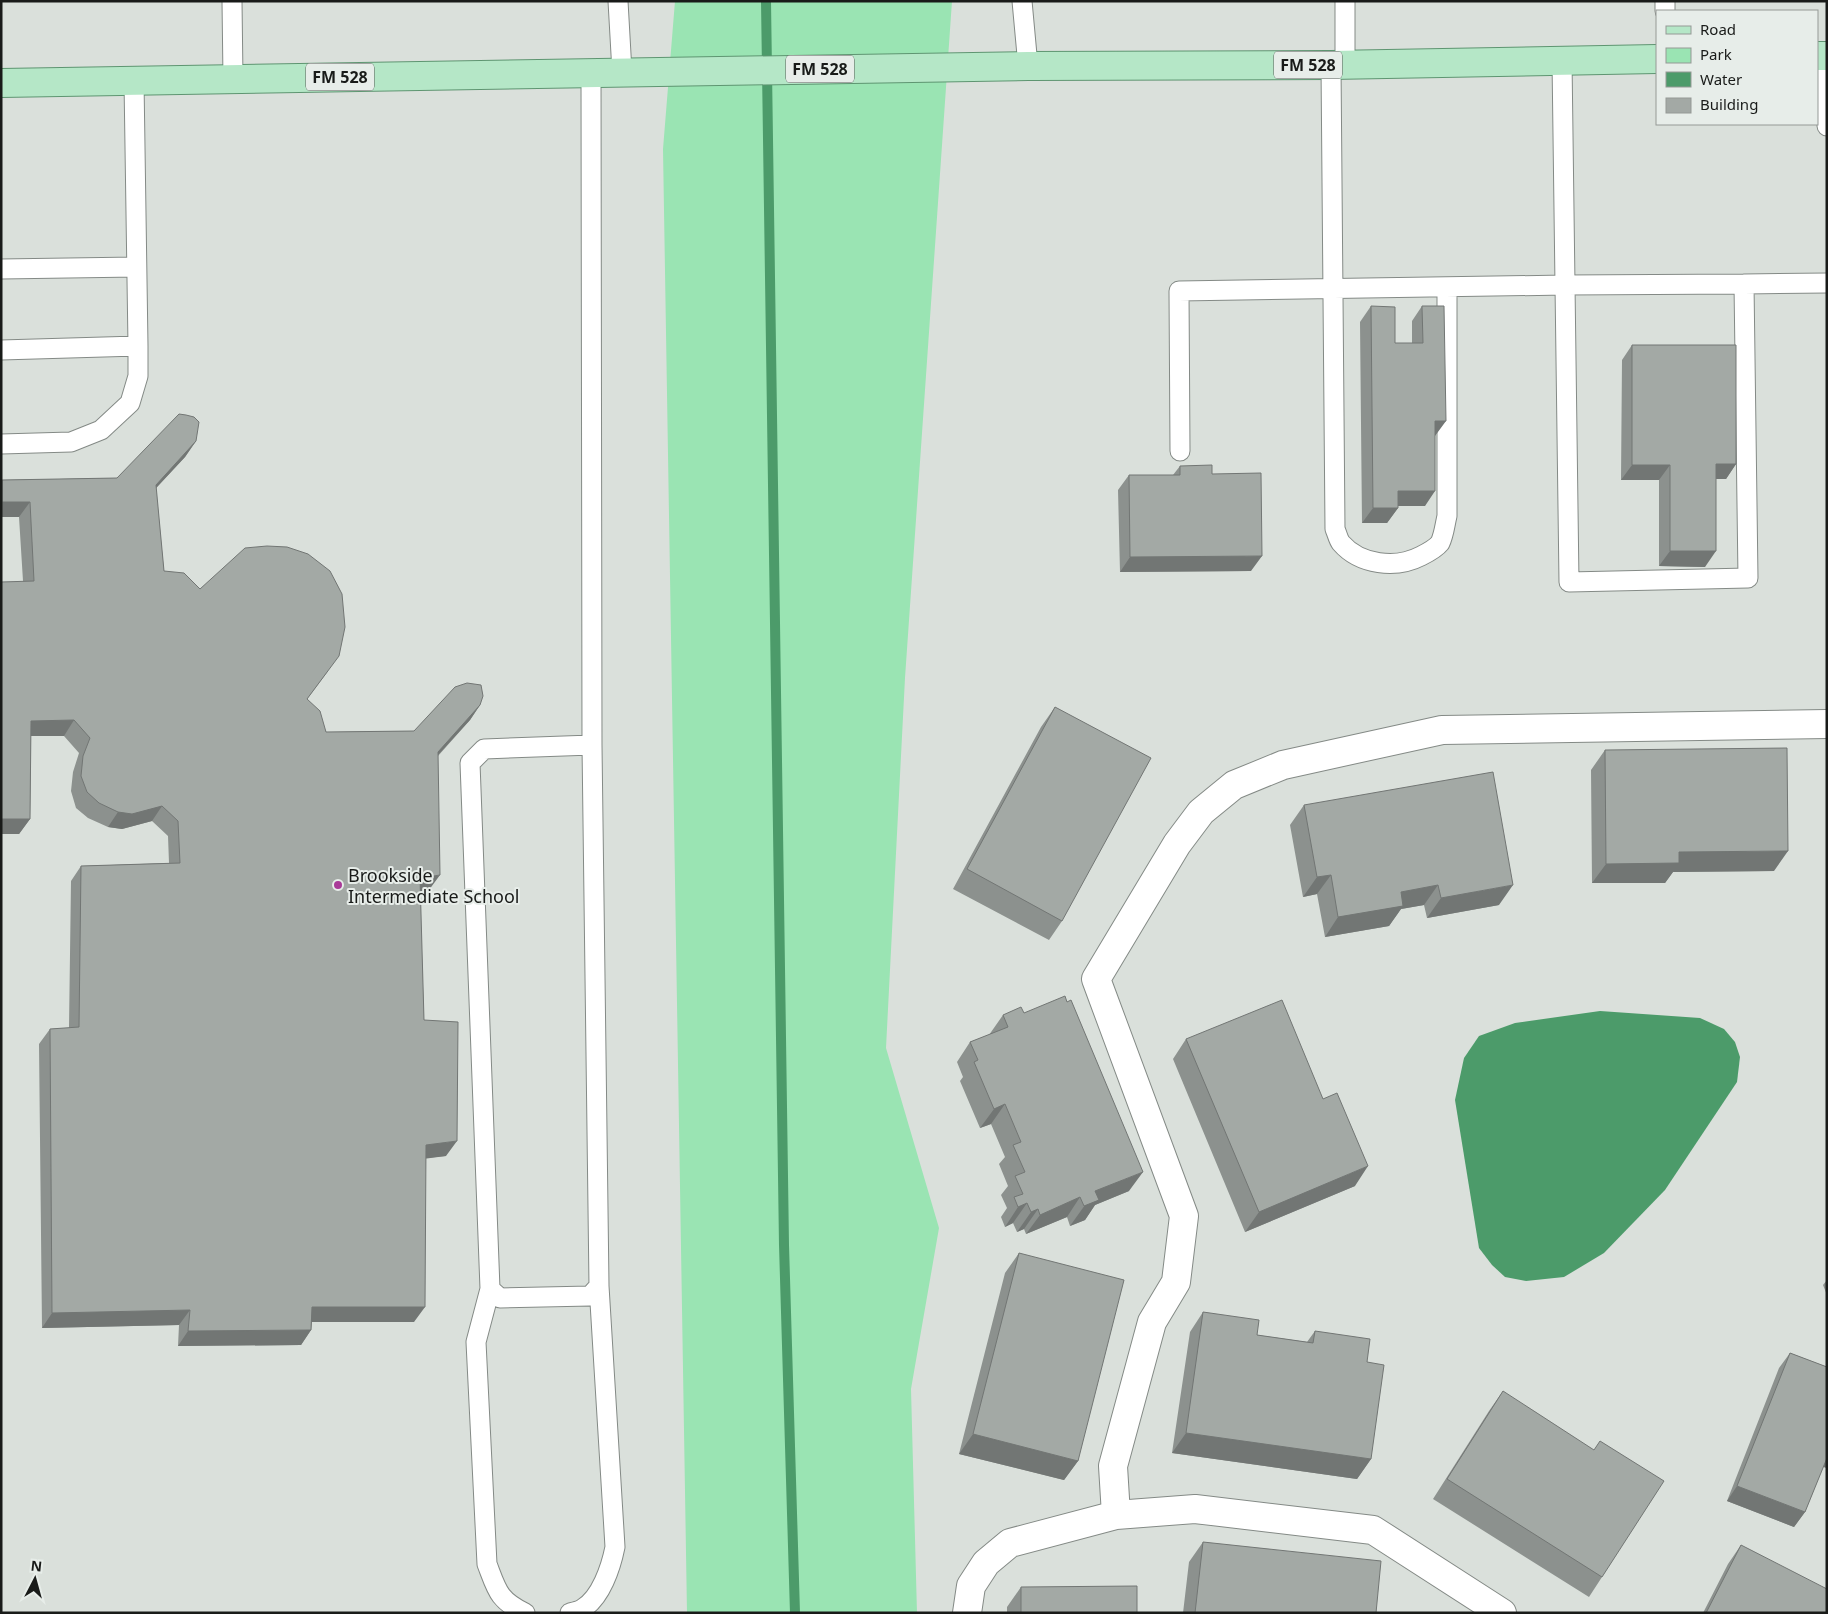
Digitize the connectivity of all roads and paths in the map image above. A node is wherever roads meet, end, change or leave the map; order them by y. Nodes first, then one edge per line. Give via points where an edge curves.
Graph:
1 (232, 1) edge
2 (618, 1) edge
3 (1022, 1) edge
4 (1345, 1) edge
5 (1823, 56) edge
6 (1656, 59) edge
7 (1562, 60) junction
8 (1338, 65) junction
9 (1028, 66) junction
10 (591, 72) junction
11 (622, 72) junction
12 (233, 79) junction
13 (134, 81) junction
14 (1, 83) edge
15 (1827, 126) edge
16 (136, 267) junction
17 (1, 269) edge
18 (1827, 283) edge
19 (1744, 284) junction
20 (1566, 285) junction
21 (1332, 288) junction
22 (1447, 288) junction
23 (138, 346) junction
24 (1, 350) edge
25 (1, 444) edge
26 (1180, 451) dead end
27 (1827, 724) edge
28 (592, 745) junction
29 (598, 1286) junction
30 (490, 1289) junction
31 (1116, 1514) junction
32 (526, 1613) edge
33 (570, 1613) edge
34 (967, 1613) edge
35 (1502, 1613) edge

1 - 12 lane
2 - 11 lane
3 - 9 lane
4 - 8 lane
5 - 15 lane
6 - 7 main road, FM 528
7 - 8 main road, FM 528
7 - 20 lane
8 - 9 main road, FM 528
8 - 21 lane
9 - 11 main road, FM 528
10 - 11 main road, FM 528
10 - 12 main road, FM 528
10 - 28 lane
12 - 13 main road, FM 528
13 - 14 main road, FM 528
13 - 16 lane
16 - 17 lane
16 - 23 lane
18 - 19 lane
19 - 20 lane
19 - 20 lane via 1748,578 1569,582
20 - 22 lane
21 - 22 lane
21 - 22 lane via 1335,529 1340,542 1352,552 1368,561 1389,563 1410,562 1439,544 1447,516
21 - 26 lane via 1179,291
23 - 24 lane
23 - 25 lane via 138,376 130,403 101,430 72,442
27 - 31 street via 1442,730 1283,765 1234,785 1201,812 1177,844 1096,978 1184,1216 1176,1282 1152,1322 1113,1466
28 - 29 lane
28 - 30 lane via 484,749 470,763
29 - 30 lane via 590,1296 500,1298
29 - 33 lane via 615,1547 606,1578 594,1597 582,1609
30 - 32 lane via 476,1342 487,1564 498,1594
31 - 34 street via 1010,1543 986,1563 971,1586
31 - 35 street via 1196,1509 1373,1530

